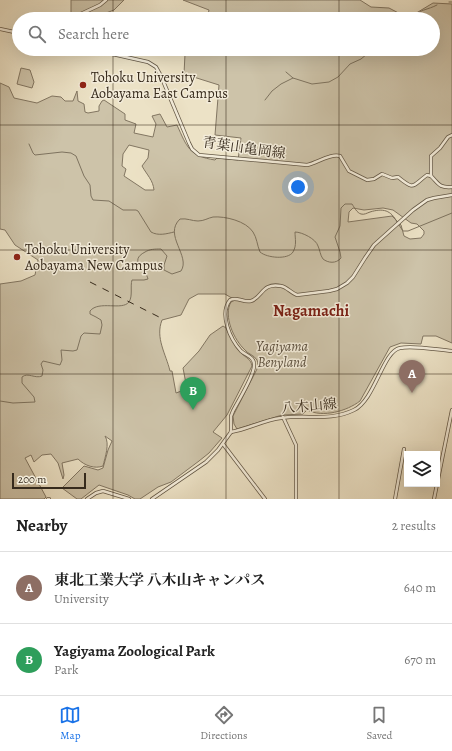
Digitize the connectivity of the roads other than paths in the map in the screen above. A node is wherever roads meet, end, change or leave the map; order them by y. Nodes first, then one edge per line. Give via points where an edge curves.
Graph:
1 (106, 0) edge
2 (85, 12) edge
3 (0, 29) edge
4 (12, 32) edge
5 (121, 56) edge
6 (452, 135) edge
7 (431, 176) junction
8 (452, 187) edge
9 (452, 195) edge
10 (452, 351) edge
11 (452, 410) edge
12 (283, 418) junction
13 (231, 432) junction
14 (223, 444) junction
15 (404, 449) dead end
16 (87, 499) edge
17 (129, 499) edge
18 (152, 499) edge
19 (265, 499) edge
20 (296, 499) edge
21 (395, 499) edge
22 (434, 499) edge

1 - 2 street
3 - 4 street
5 - 7 street, 青葉山亀岡線 via 148,62 156,67 189,143 199,155 297,165 316,163 337,155 349,171 367,180 382,174 392,178 398,177 411,186 416,185 427,175
6 - 7 street via 431,156
7 - 8 street via 439,186
9 - 13 street via 427,200 413,210 369,252 353,277 337,289 297,295 283,287 272,286 263,290 253,300 233,298 228,301 225,316 229,329 241,350 253,360 254,366 231,416
10 - 12 street, 八木山線 via 398,348 389,358 368,398 357,408 329,417
11 - 22 street
12 - 13 street, 八木山線
12 - 20 street via 296,445
13 - 14 street
14 - 18 street via 206,462
14 - 19 street
15 - 21 street
16 - 17 street via 103,491

